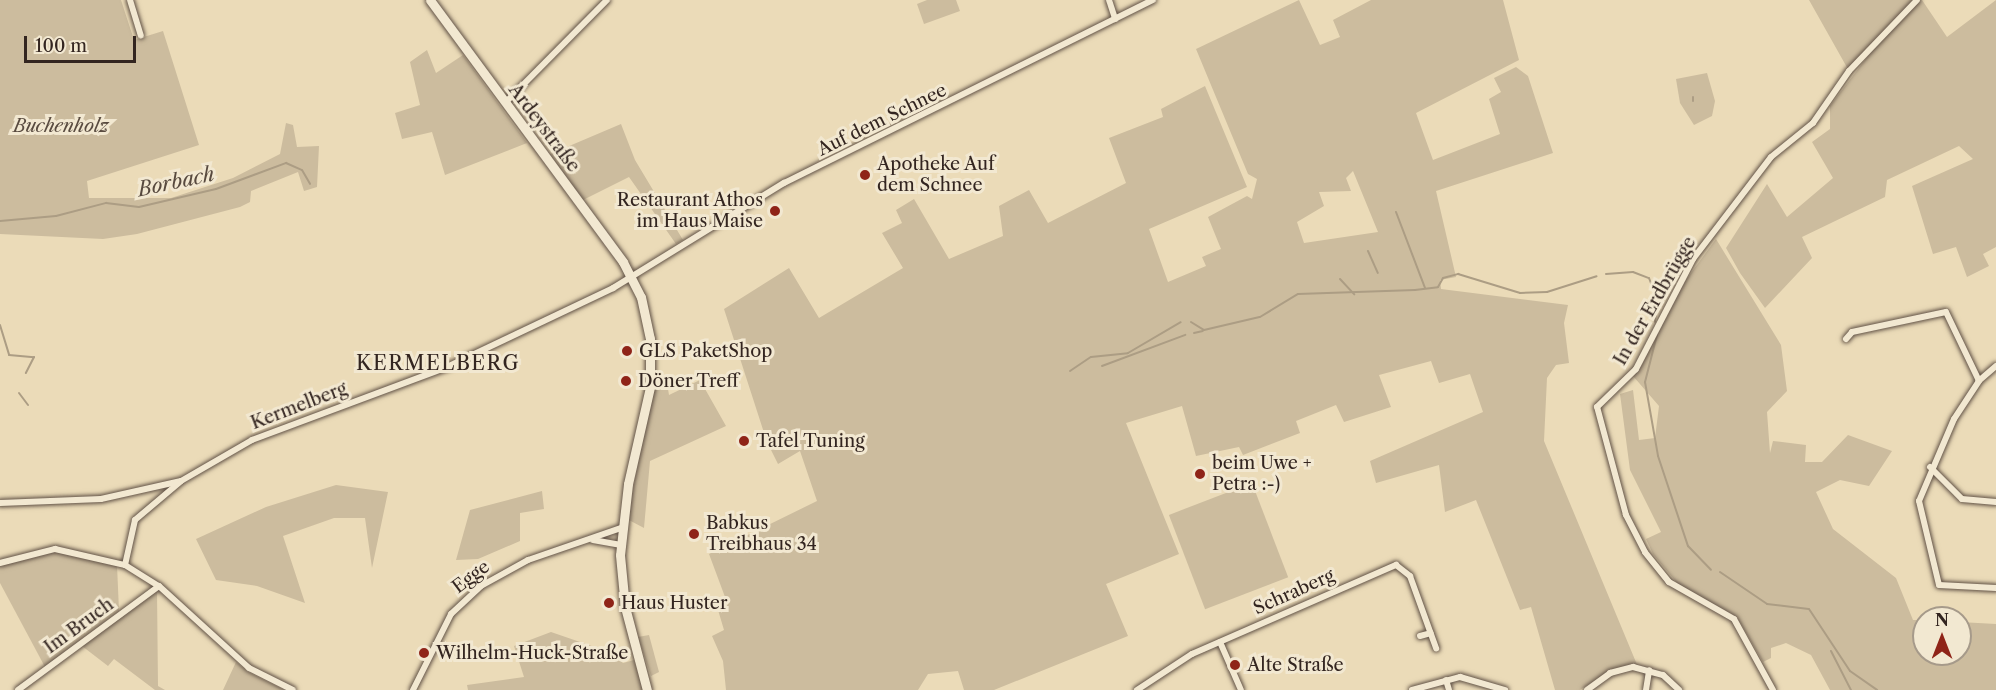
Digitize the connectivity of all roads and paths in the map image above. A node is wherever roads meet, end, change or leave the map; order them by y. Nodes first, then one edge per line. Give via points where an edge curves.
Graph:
1 (130, 0) edge
2 (430, 0) edge
3 (607, 0) edge
4 (1109, 0) edge
5 (1153, 0) edge
6 (1917, 0) edge
7 (1115, 19) junction
8 (141, 35) dead end
9 (505, 104) junction
10 (631, 276) junction
11 (1846, 339) dead end
12 (1996, 366) edge
13 (1979, 381) junction
14 (1930, 467) junction
15 (181, 481) junction
16 (1996, 502) edge
17 (0, 503) edge
18 (621, 528) junction
19 (593, 540) junction
20 (620, 544) junction
21 (0, 563) edge
22 (125, 565) junction
23 (159, 586) junction
24 (1996, 588) edge
25 (1431, 633) junction
26 (1420, 636) dead end
27 (1220, 642) junction
28 (1436, 648) dead end
29 (1649, 670) junction
30 (1446, 680) junction
31 (18, 690) edge
32 (293, 690) edge
33 (413, 690) edge
34 (647, 690) edge
35 (1137, 690) edge
36 (1241, 690) edge
37 (1412, 690) edge
38 (1449, 690) edge
39 (1505, 690) edge
40 (1587, 690) edge
41 (1646, 690) edge
42 (1679, 690) edge
43 (1773, 690) edge

1 - 8 street
2 - 9 main road, Ardeystraße
3 - 9 street
4 - 7 street
5 - 7 street, Auf dem Schnee
6 - 43 street, In der Erdbrügge via 1849,71 1813,123 1771,157 1693,259 1636,369 1597,407 1626,515 1645,552 1669,582 1734,619
7 - 10 street, Auf dem Schnee via 784,183
9 - 10 main road, Ardeystraße
10 - 15 street, Kermelberg via 447,367 252,440
10 - 18 main road, Ardeystraße via 648,326 650,387
11 - 13 street via 1852,332 1946,312
12 - 13 street
13 - 14 street
14 - 16 street via 1962,499
14 - 24 street via 1919,501 1937,582 1951,589
15 - 17 street, Kermelberg via 101,499
15 - 22 street via 135,520
18 - 19 street, Egge
18 - 20 main road, Ardeystraße
19 - 20 street, Egge
19 - 33 street, Egge via 513,566 473,592 447,621
20 - 34 main road, Ardeystraße via 625,607
21 - 22 street via 55,549
22 - 23 street
23 - 31 street, Im Bruch
23 - 32 street via 249,668
25 - 26 street
25 - 27 street, Schraberg via 1410,576 1396,565
25 - 28 street, Schraberg
27 - 35 street, Schraberg
27 - 36 street
29 - 40 street via 1618,670
29 - 41 street
29 - 42 street
30 - 37 street
30 - 38 street
30 - 39 street via 1475,678

